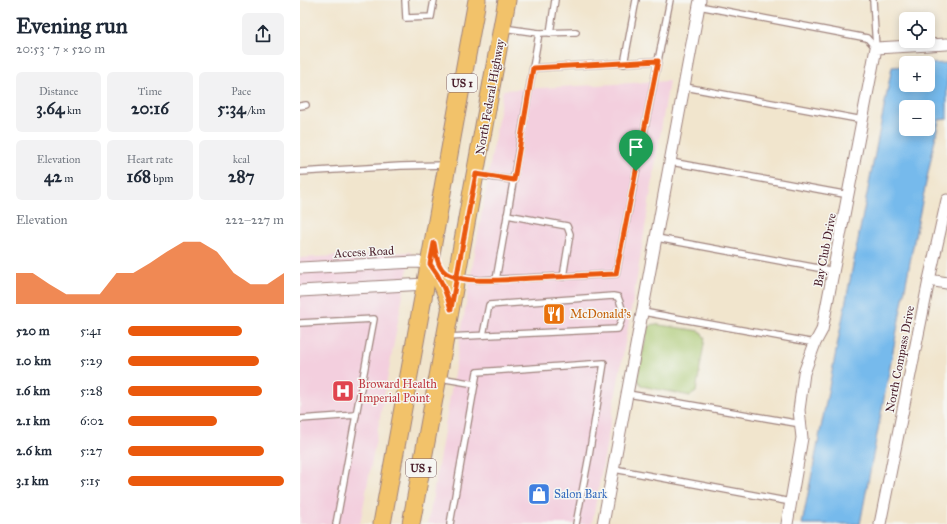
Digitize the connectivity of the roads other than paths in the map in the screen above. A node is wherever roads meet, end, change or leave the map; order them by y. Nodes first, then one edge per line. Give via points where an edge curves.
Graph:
1 (405, 0) edge
2 (434, 0) edge
3 (477, 0) edge
4 (507, 0) edge
5 (555, 0) edge
6 (636, 0) edge
7 (670, 0) edge
8 (873, 0) edge
9 (700, 3) edge
10 (503, 28) junction
11 (576, 32) dead end
12 (539, 33) junction
13 (550, 33) junction
14 (947, 44) edge
15 (876, 48) junction
16 (658, 61) junction
17 (624, 64) junction
18 (533, 68) junction
19 (685, 87) junction
20 (863, 120) junction
21 (671, 162) junction
22 (448, 165) junction
23 (300, 172) edge
24 (476, 174) junction
25 (514, 180) junction
26 (849, 195) junction
27 (947, 200) edge
28 (508, 215) junction
29 (657, 238) junction
30 (434, 243) junction
31 (430, 264) junction
32 (300, 268) edge
33 (834, 271) junction
34 (456, 277) junction
35 (563, 277) junction
36 (496, 280) junction
37 (929, 280) junction
38 (947, 283) edge
39 (426, 284) junction
40 (300, 291) edge
41 (451, 309) junction
42 (643, 312) junction
43 (300, 323) edge
44 (483, 335) junction
45 (445, 337) junction
46 (815, 343) junction
47 (438, 378) junction
48 (475, 384) junction
49 (628, 394) junction
50 (356, 415) junction
51 (300, 419) edge
52 (801, 424) junction
53 (614, 468) junction
54 (387, 499) junction
55 (791, 502) junction
56 (336, 524) edge
57 (382, 524) edge
58 (394, 524) edge
59 (411, 524) edge
60 (450, 524) edge
61 (576, 524) edge
62 (604, 524) edge
63 (787, 524) edge
64 (880, 524) edge

1 - 2 lane via 406,18 430,17
3 - 22 main road, US 1
4 - 10 main road, North Federal Highway / US 1
5 - 13 lane
6 - 17 lane
7 - 16 lane
8 - 15 lane
9 - 15 lane via 867,38
9 - 19 street
10 - 12 lane
10 - 24 main road, North Federal Highway / US 1
11 - 13 lane
12 - 13 lane
12 - 18 lane
14 - 15 street
15 - 20 street, Bay Club Drive
16 - 17 lane
16 - 35 lane via 616,274
17 - 18 lane
18 - 25 lane
19 - 20 lane
19 - 21 street
20 - 26 street, Bay Club Drive
21 - 26 lane
21 - 29 street
22 - 23 lane
22 - 30 main road, US 1
24 - 25 lane
24 - 34 main road, North Federal Highway / US 1
25 - 28 lane
26 - 33 street, Bay Club Drive
27 - 37 street, North Compass Drive
28 - 35 lane via 567,226 570,234
28 - 36 lane
29 - 33 lane
29 - 42 street
30 - 31 main road, US 1
30 - 34 main road via 441,267
31 - 32 street, Access Road via 415,262
31 - 39 main road, US 1
31 - 41 main road via 443,283
33 - 46 street, Bay Club Drive via 822,330
34 - 36 lane
34 - 41 main road, North Federal Highway / US 1
35 - 36 lane
37 - 38 street
37 - 64 street, North Compass Drive
39 - 40 street
39 - 54 main road, US 1
41 - 45 main road, North Federal Highway / US 1
42 - 46 lane
42 - 49 street
43 - 50 lane via 374,319
44 - 44 lane via 489,305 613,296 618,297 623,310 618,329
44 - 45 lane
45 - 47 main road, North Federal Highway / US 1
46 - 52 street, Bay Club Drive via 804,372 798,410
47 - 48 lane
47 - 59 main road, North Federal Highway / US 1
48 - 60 lane
48 - 61 lane via 477,372 604,363
49 - 52 lane
49 - 53 street
50 - 51 lane
50 - 56 lane
52 - 55 street, Bay Club Drive via 802,438
53 - 55 lane
53 - 62 street
54 - 57 main road, US 1
54 - 58 main road
55 - 63 street, Bay Club Drive

